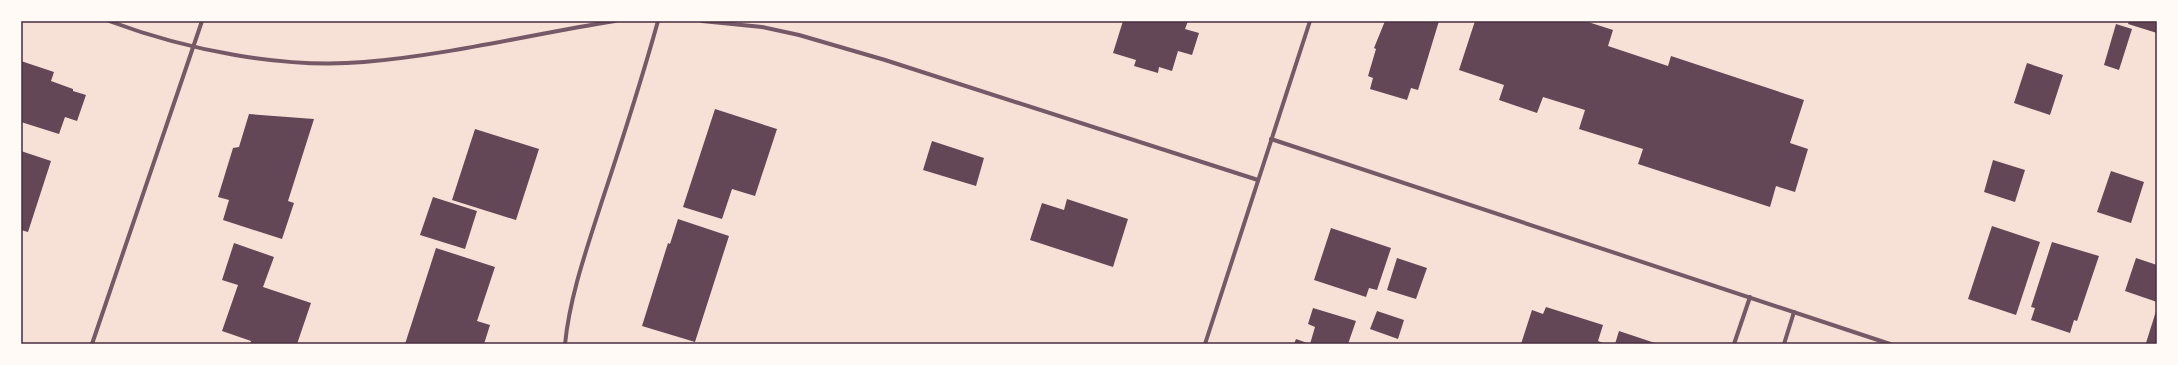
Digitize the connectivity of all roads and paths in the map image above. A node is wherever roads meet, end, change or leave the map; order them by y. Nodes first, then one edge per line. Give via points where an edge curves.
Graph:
1 (109, 21) edge
2 (202, 21) edge
3 (615, 21) edge
4 (658, 21) edge
5 (702, 21) edge
6 (1310, 21) edge
7 (194, 47) junction
8 (1271, 140) junction
9 (1258, 180) junction
10 (1750, 297) junction
11 (1794, 312) junction
12 (92, 344) edge
13 (565, 344) edge
14 (1205, 344) edge
15 (1734, 344) edge
16 (1784, 344) edge
17 (1890, 344) edge

1 - 7 street
2 - 7 street
3 - 7 street via 438,52 363,62 292,61
4 - 13 street via 581,266 567,321
5 - 9 street via 800,34
6 - 8 street
7 - 12 street
8 - 9 street
8 - 10 street
9 - 14 street
10 - 11 street
10 - 15 street
11 - 16 street
11 - 17 street

